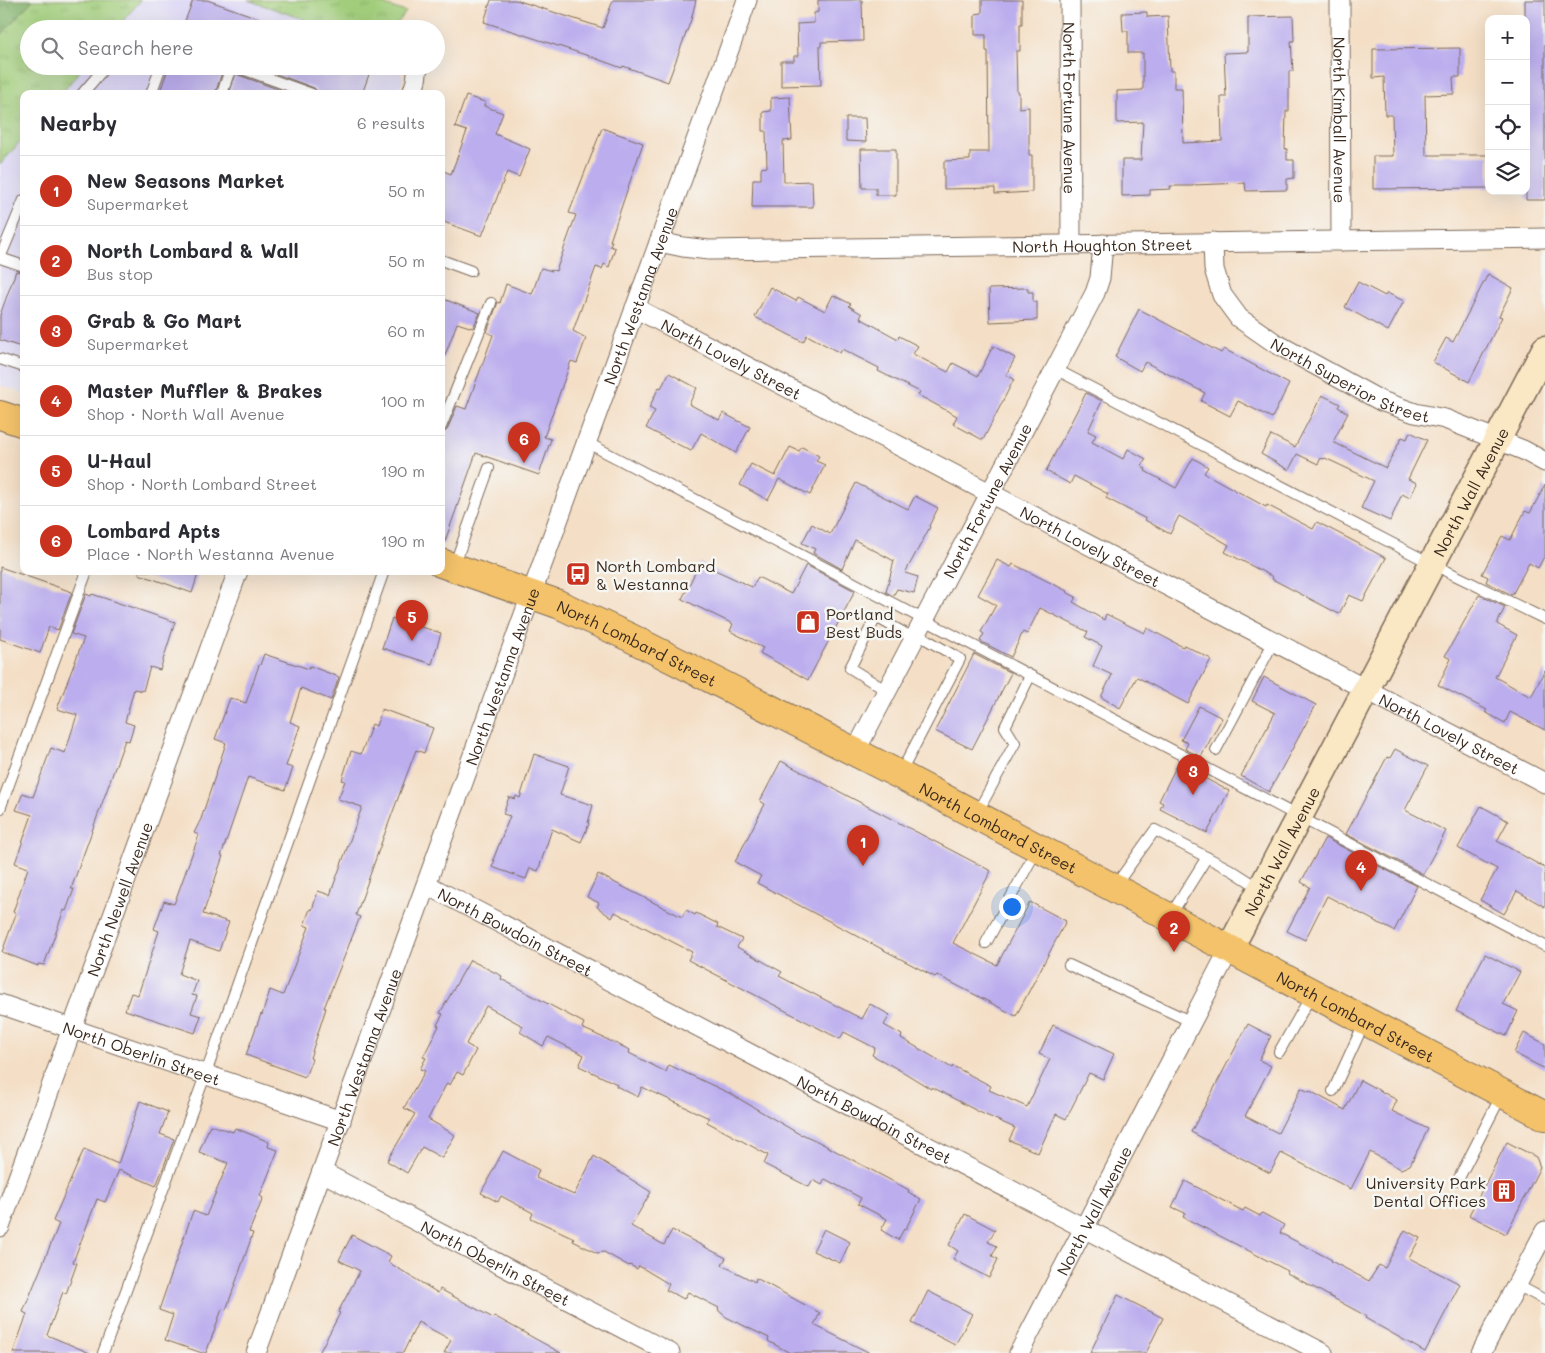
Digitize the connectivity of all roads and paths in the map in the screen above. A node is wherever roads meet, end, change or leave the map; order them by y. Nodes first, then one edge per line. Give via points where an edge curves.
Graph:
1 (747, 0) edge
2 (1070, 0) edge
3 (1340, 0) edge
4 (98, 75) edge
5 (158, 75) edge
6 (229, 75) edge
7 (258, 75) edge
8 (417, 75) edge
9 (85, 90) edge
10 (152, 90) edge
11 (223, 90) edge
12 (301, 90) edge
13 (413, 90) edge
14 (20, 210) edge
15 (1545, 238) edge
16 (1341, 241) junction
17 (659, 242) junction
18 (1212, 242) junction
19 (1071, 244) junction
20 (1103, 244) junction
21 (0, 258) edge
22 (445, 262) edge
23 (20, 265) edge
24 (471, 272) dead end
25 (491, 303) dead end
26 (635, 308) junction
27 (1545, 349) edge
28 (0, 358) edge
29 (20, 366) edge
30 (1056, 369) junction
31 (0, 415) edge
32 (445, 417) edge
33 (20, 422) edge
34 (1498, 440) junction
35 (586, 442) junction
36 (1545, 462) edge
37 (489, 468) dead end
38 (991, 492) junction
39 (1432, 564) junction
40 (447, 565) edge
41 (86, 575) edge
42 (237, 575) edge
43 (383, 575) edge
44 (531, 594) junction
45 (1545, 619) edge
46 (919, 631) junction
47 (1274, 641) junction
48 (1030, 676) junction
49 (1366, 690) junction
50 (887, 691) junction
51 (1216, 750) dead end
52 (855, 752) junction
53 (900, 775) junction
54 (1545, 783) edge
55 (0, 809) edge
56 (976, 816) junction
57 (1300, 817) junction
58 (1038, 849) junction
59 (1207, 858) junction
60 (427, 885) junction
61 (1113, 889) junction
62 (1262, 890) junction
63 (1168, 918) junction
64 (986, 943) dead end
65 (1545, 946) edge
66 (1229, 950) junction
67 (1069, 965) dead end
68 (1312, 993) junction
69 (0, 1004) edge
70 (1364, 1021) junction
71 (1192, 1022) junction
72 (72, 1028) junction
73 (1279, 1052) dead end
74 (206, 1073) junction
75 (1332, 1091) dead end
76 (1502, 1093) junction
77 (1545, 1116) edge
78 (341, 1121) junction
79 (322, 1172) junction
80 (1458, 1180) dead end
81 (0, 1227) edge
82 (1085, 1227) junction
83 (1545, 1231) edge
84 (1517, 1285) junction
85 (1545, 1300) edge
86 (103, 1353) edge
87 (256, 1353) edge
88 (670, 1353) edge
89 (1019, 1353) edge
90 (1323, 1353) edge
91 (1481, 1353) edge

1 - 17 street, North Westanna Avenue
2 - 19 street, North Fortune Avenue
3 - 16 street, North Kimball Avenue
4 - 9 lane
5 - 10 lane
6 - 11 lane
7 - 12 lane
8 - 13 street
14 - 21 lane
15 - 16 street, North Houghton Street
16 - 18 street, North Houghton Street
17 - 19 street, North Houghton Street via 708,250
17 - 26 street, North Westanna Avenue
18 - 20 street, North Houghton Street
18 - 34 street, North Superior Street via 1214,269 1222,295 1240,318 1264,336 1381,401 1446,419
19 - 20 street, North Houghton Street
20 - 30 street, North Fortune Avenue via 1100,278 1095,293
21 - 23 lane
22 - 24 lane
25 - 32 lane
26 - 35 street, North Westanna Avenue
26 - 38 street, North Lovely Street
27 - 34 street, North Wall Avenue
28 - 29 lane
30 - 38 street, North Fortune Avenue
30 - 39 lane
31 - 33 main road
34 - 36 street, North Superior Street
34 - 39 street, North Wall Avenue
35 - 44 street, North Westanna Avenue
35 - 46 lane
37 - 40 lane
38 - 46 street, North Fortune Avenue
38 - 47 street, North Lovely Street
39 - 45 lane
39 - 49 street, North Wall Avenue
40 - 44 main road, North Lombard Street
41 - 55 lane
42 - 72 street, North Newell Avenue
43 - 74 lane
44 - 52 main road, North Lombard Street via 588,617
44 - 60 street, North Westanna Avenue
46 - 48 lane
46 - 50 street, North Fortune Avenue
46 - 50 lane via 876,617 850,668
46 - 53 lane via 960,659
47 - 49 street, North Lovely Street
47 - 51 lane
48 - 56 lane via 1005,727 1015,743
48 - 57 lane
49 - 54 street, North Lovely Street
49 - 57 street, North Wall Avenue
50 - 52 street, North Fortune Avenue
52 - 53 main road, North Lombard Street
53 - 56 main road, North Lombard Street
56 - 58 main road, North Lombard Street
57 - 62 street, North Wall Avenue
57 - 65 lane
58 - 61 main road, North Lombard Street
58 - 64 lane
59 - 61 lane via 1155,830
59 - 62 lane
59 - 63 lane
60 - 78 street, North Westanna Avenue
60 - 82 street, North Bowdoin Street
61 - 63 main road, North Lombard Street
62 - 66 street, North Wall Avenue
63 - 66 main road, North Lombard Street
66 - 68 main road, North Lombard Street
66 - 71 street, North Wall Avenue
67 - 71 lane
68 - 70 main road, North Lombard Street
68 - 73 lane
69 - 72 street, North Oberlin Street
70 - 75 lane
70 - 76 main road, North Lombard Street
71 - 82 street, North Wall Avenue
72 - 74 street, North Oberlin Street
72 - 81 street, North Newell Avenue
74 - 78 street, North Oberlin Street
74 - 86 lane
76 - 77 main road, North Lombard Street
76 - 80 lane
78 - 79 street, North Westanna Avenue
79 - 87 street, North Westanna Avenue
79 - 88 street, North Oberlin Street
82 - 89 street, North Wall Avenue
82 - 90 street, North Bowdoin Street
83 - 84 street
84 - 85 lane
84 - 91 street

